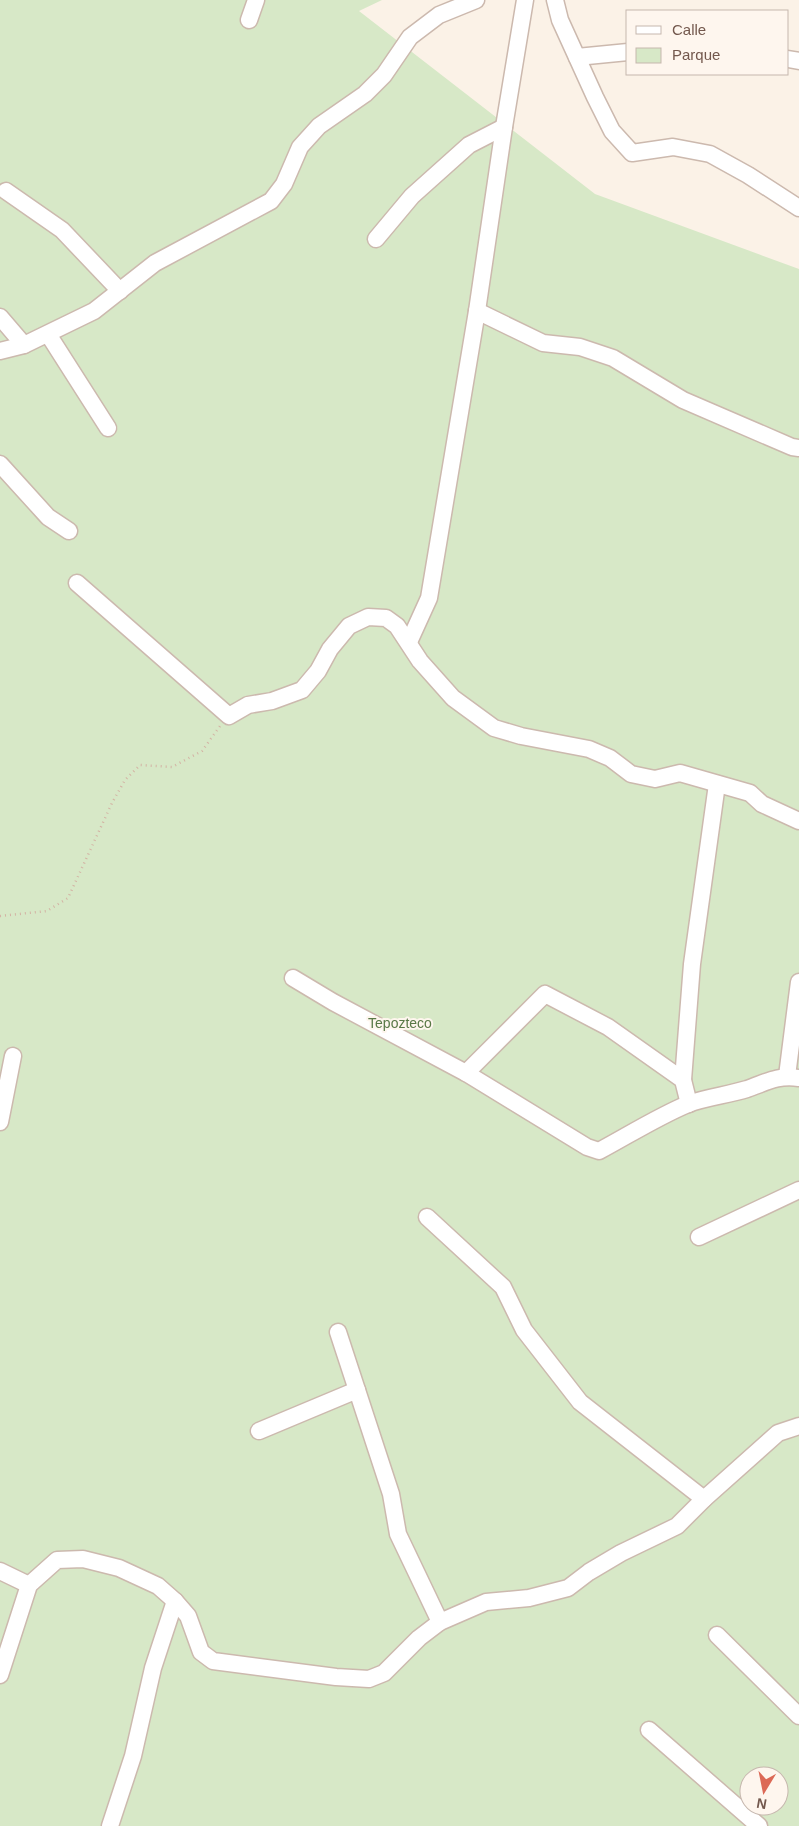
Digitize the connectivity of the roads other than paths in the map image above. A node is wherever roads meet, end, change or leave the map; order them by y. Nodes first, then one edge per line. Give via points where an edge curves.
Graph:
1 (256, 0) edge
2 (476, 0) edge
3 (525, 0) edge
4 (555, 0) edge
5 (249, 20) dead end
6 (626, 52) edge
7 (577, 57) junction
8 (504, 127) junction
9 (6, 191) dead end
10 (799, 208) edge
11 (376, 239) dead end
12 (120, 291) junction
13 (477, 311) junction
14 (0, 317) edge
15 (48, 334) junction
16 (24, 345) junction
17 (0, 351) edge
18 (108, 428) dead end
19 (799, 448) edge
20 (0, 464) edge
21 (69, 532) dead end
22 (77, 583) dead end
23 (409, 642) junction
24 (717, 784) junction
25 (799, 821) edge
26 (293, 978) dead end
27 (799, 982) edge
28 (13, 1056) dead end
29 (466, 1073) junction
30 (793, 1077) edge
31 (683, 1080) junction
32 (689, 1104) junction
33 (0, 1122) edge
34 (799, 1190) edge
35 (427, 1217) dead end
36 (699, 1237) dead end
37 (338, 1332) dead end
38 (358, 1390) junction
39 (799, 1426) edge
40 (259, 1431) dead end
41 (704, 1499) junction
42 (0, 1571) edge
43 (29, 1585) junction
44 (175, 1601) junction
45 (440, 1622) junction
46 (717, 1636) dead end
47 (0, 1675) edge
48 (799, 1716) edge
49 (649, 1730) dead end
50 (110, 1826) edge
51 (759, 1826) edge

1 - 5 street
2 - 12 street via 439,15 410,37 384,75 365,94 319,126 300,146 284,184 271,201 155,263
3 - 8 street
4 - 7 street via 560,20
6 - 7 street
7 - 10 street via 612,131 632,153 673,147 710,154
8 - 11 street via 469,145 412,196
8 - 13 street
9 - 12 street via 62,230
12 - 15 street via 94,311
13 - 19 street via 544,343 580,347 613,358 683,400
13 - 23 street via 429,598
14 - 16 street
15 - 16 street
15 - 18 street
16 - 17 street
20 - 21 street via 48,517
22 - 23 street via 228,716 248,706 302,690 349,626 368,617 386,618
23 - 24 street via 420,661 453,698 494,728 589,749 610,758 631,774 655,779 680,773
24 - 25 street via 750,793 762,804
24 - 31 street via 692,964
26 - 29 street
27 - 30 street
28 - 33 street
29 - 31 street via 545,994 608,1027
29 - 32 street via 587,1147 599,1151
30 - 32 street via 770,1079 747,1089
31 - 32 street
34 - 36 street
35 - 41 street via 503,1288 524,1330 580,1402
37 - 38 street
38 - 40 street
38 - 45 street via 391,1494 398,1534
39 - 41 street via 778,1433
41 - 45 street via 678,1526 621,1553 568,1588 529,1598 486,1602
42 - 43 street
43 - 44 street via 57,1560 83,1559 119,1568 158,1586
43 - 47 street
44 - 45 street via 188,1616 201,1652 213,1661 336,1677 369,1679 384,1673
44 - 50 street via 153,1668 133,1756
46 - 48 street
49 - 51 street

